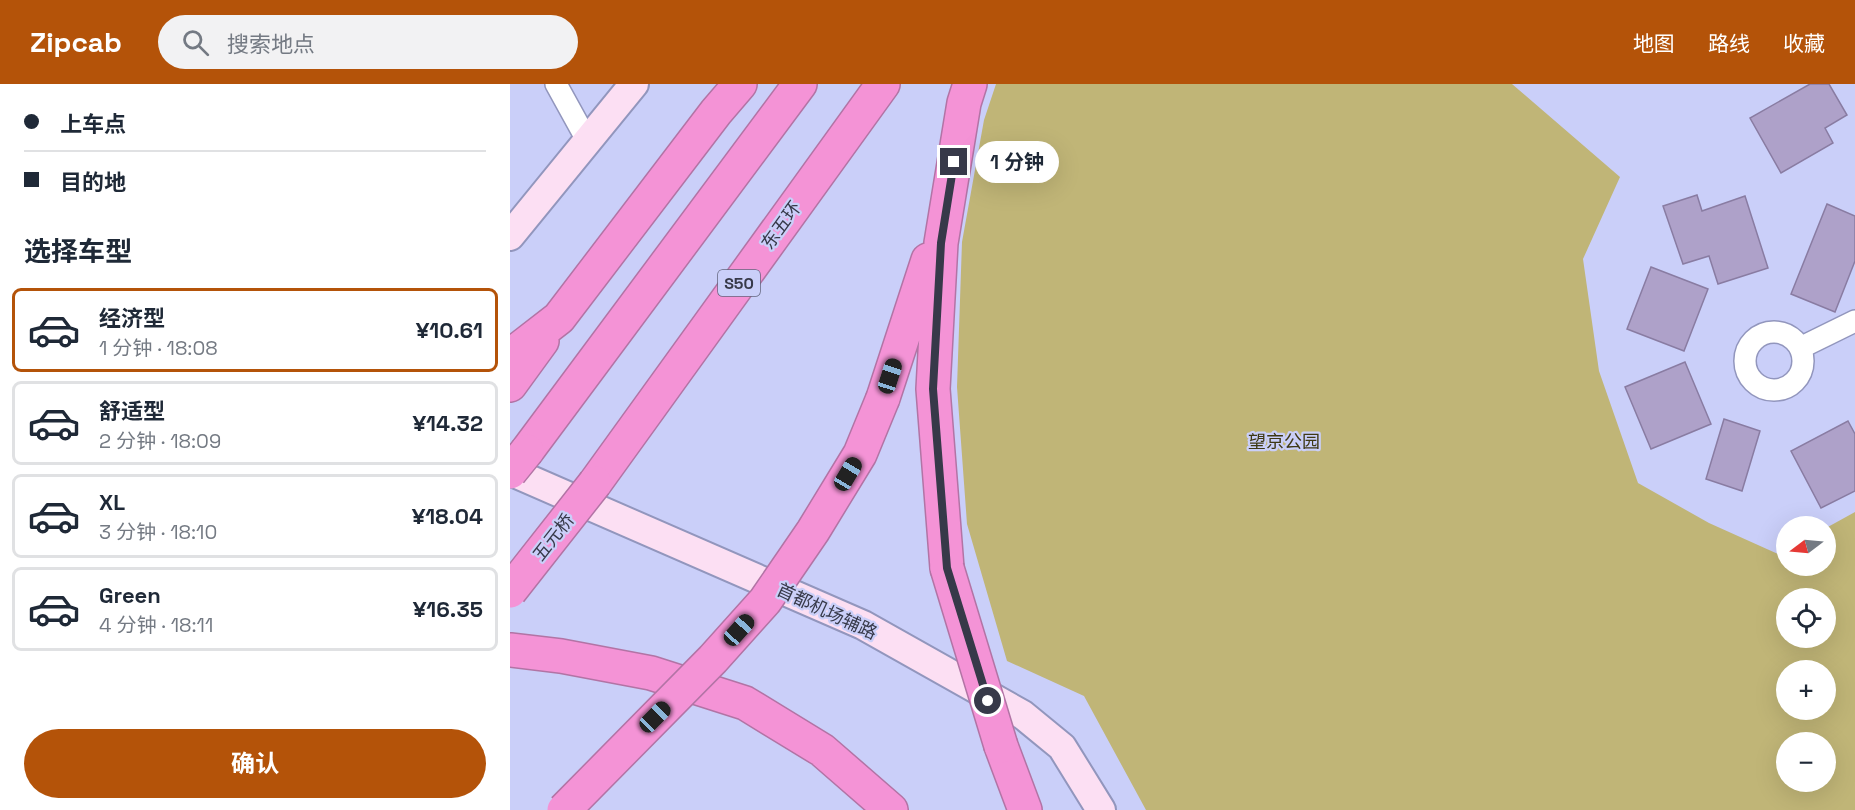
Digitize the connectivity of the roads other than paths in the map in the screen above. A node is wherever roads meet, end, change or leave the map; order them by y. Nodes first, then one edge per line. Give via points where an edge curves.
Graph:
1 (556, 84) edge
2 (634, 84) edge
3 (740, 84) edge
4 (800, 84) edge
5 (883, 84) edge
6 (970, 84) edge
7 (588, 142) junction
8 (947, 201) junction
9 (510, 236) edge
10 (559, 318) junction
11 (1855, 321) edge
12 (1800, 348) dead end
13 (510, 356) edge
14 (510, 385) edge
15 (516, 465) edge
16 (595, 483) joint
17 (510, 591) edge
18 (510, 650) edge
19 (564, 810) edge
20 (891, 810) edge
21 (1025, 810) edge
22 (1101, 810) edge

1 - 7 street
2 - 7 street
3 - 10 highway
4 - 15 highway
5 - 16 highway, 东五环 / S50
6 - 8 highway
7 - 9 street
8 - 19 highway, bridge via 883,398 860,454 813,531 765,601
8 - 21 highway, bridge via 933,389 947,568
10 - 13 highway
10 - 14 highway
11 - 12 street
15 - 22 street, 首都机场辅路 via 862,625 1023,715 1062,747
16 - 17 highway, 五元桥 / S50, bridge
18 - 20 highway via 651,673 745,703 822,750

